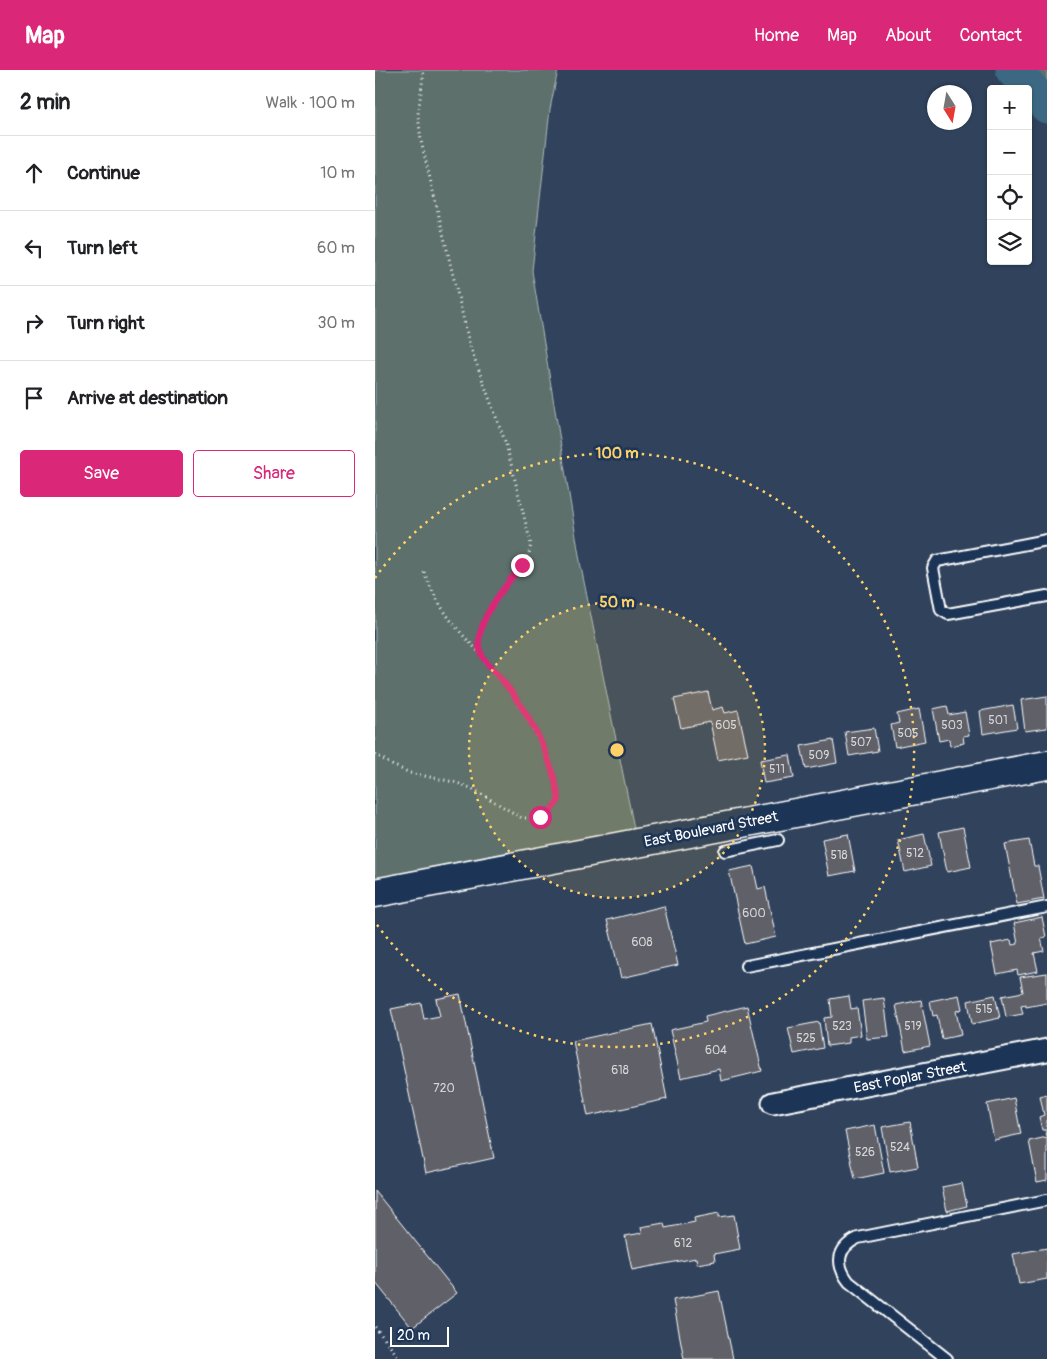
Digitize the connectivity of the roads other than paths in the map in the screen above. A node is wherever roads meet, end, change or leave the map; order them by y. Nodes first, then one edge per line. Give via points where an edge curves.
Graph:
1 (1047, 540) edge
2 (1047, 596) edge
3 (1047, 765) edge
4 (778, 840) dead end
5 (725, 851) dead end
6 (375, 893) edge
7 (1047, 907) edge
8 (747, 966) dead end
9 (1047, 1050) edge
10 (773, 1103) dead end
11 (1047, 1200) edge
12 (947, 1359) edge

1 - 2 lane via 937,562 933,568 941,610 948,614
3 - 6 main road, East Boulevard Street
4 - 5 lane
7 - 8 lane
9 - 10 street, East Poplar Street
11 - 12 lane via 858,1238 846,1245 840,1262 849,1282

